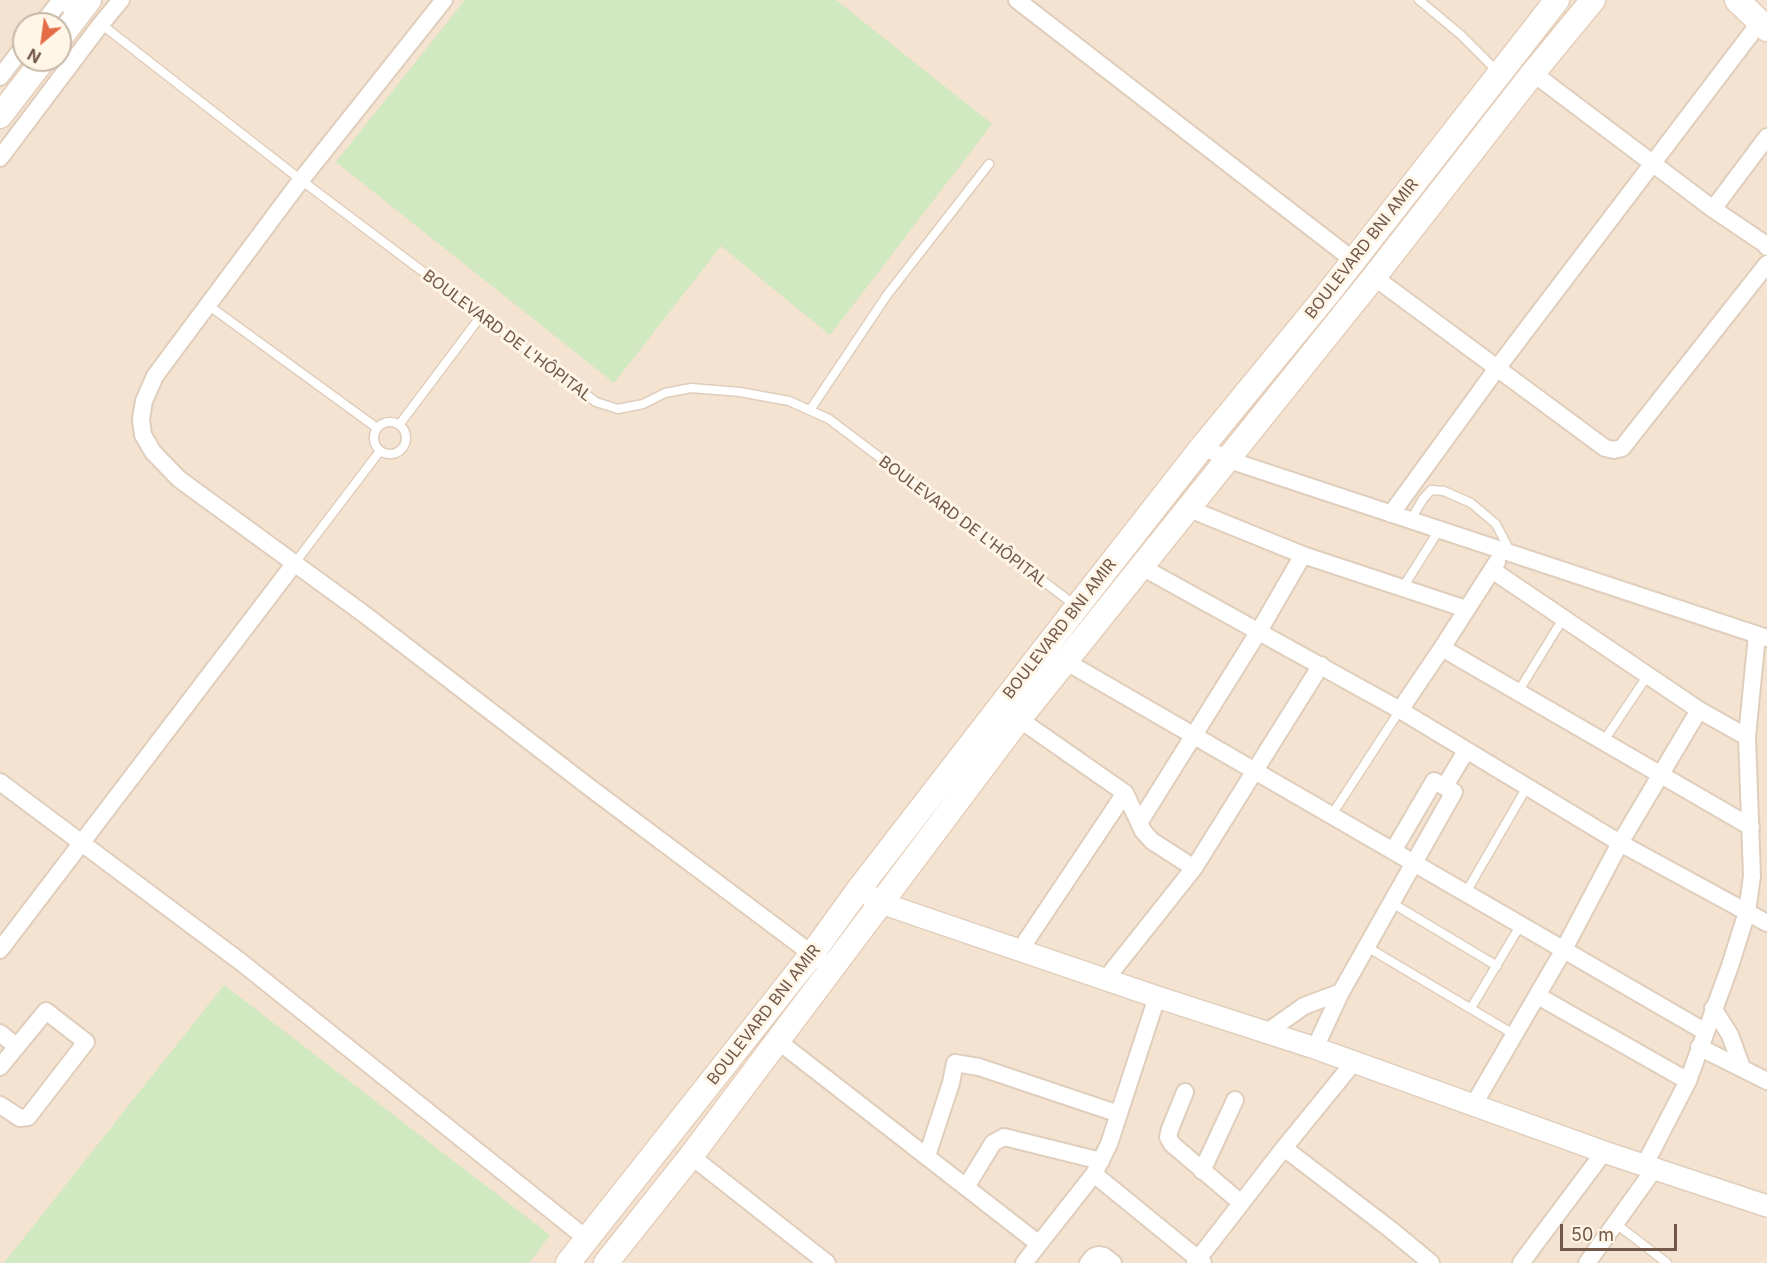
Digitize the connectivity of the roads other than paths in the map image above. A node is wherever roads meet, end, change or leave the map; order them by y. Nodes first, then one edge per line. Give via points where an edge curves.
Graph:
1 (121, 0) edge
2 (444, 0) edge
3 (1017, 0) edge
4 (1419, 0) edge
5 (1557, 0) edge
6 (1593, 0) edge
7 (1737, 0) edge
8 (79, 7) edge
9 (1764, 25) edge
10 (12, 62) edge
11 (34, 72) edge
12 (1500, 73) junction
13 (1533, 73) junction
14 (0, 77) edge
15 (0, 116) edge
16 (1767, 137) edge
17 (0, 158) edge
18 (1651, 163) junction
19 (989, 164) dead end
20 (301, 180) junction
21 (1713, 209) junction
22 (1767, 247) edge
23 (1353, 260) junction
24 (1767, 264) edge
25 (1374, 277) junction
26 (208, 306) junction
27 (481, 316) junction
28 (1497, 367) junction
29 (810, 410) junction
30 (399, 425) junction
31 (377, 428) junction
32 (1203, 446) junction
33 (380, 451) junction
34 (1226, 459) junction
35 (1187, 508) junction
36 (1391, 514) junction
37 (1410, 520) junction
38 (1439, 530) junction
39 (1507, 552) junction
40 (1303, 555) junction
41 (294, 564) junction
42 (1140, 566) junction
43 (1492, 570) junction
44 (1402, 589) junction
45 (1077, 607) junction
46 (1466, 609) junction
47 (1564, 617) junction
48 (1259, 631) junction
49 (1762, 637) edge
50 (1443, 648) junction
51 (1065, 661) junction
52 (1321, 665) junction
53 (1648, 675) junction
54 (1518, 692) junction
55 (1400, 710) junction
56 (1699, 710) junction
57 (1019, 719) junction
58 (1194, 735) junction
59 (1747, 737) junction
60 (1603, 742) junction
61 (1467, 751) junction
62 (1256, 771) junction
63 (1660, 775) junction
64 (0, 782) edge
65 (1444, 786) junction
66 (1527, 787) junction
67 (1125, 793) junction
68 (1331, 816) junction
69 (1139, 823) junction
70 (1751, 827) junction
71 (1620, 843) junction
72 (82, 844) junction
73 (1393, 851) junction
74 (1414, 864) junction
75 (1194, 868) junction
76 (859, 889) junction
77 (1465, 894) junction
78 (881, 903) junction
79 (1392, 903) junction
80 (1746, 912) junction
81 (1767, 923) edge
82 (1520, 926) junction
83 (1367, 947) junction
84 (0, 950) edge
85 (1020, 950) junction
86 (1563, 951) junction
87 (812, 954) junction
88 (1497, 966) junction
89 (833, 969) junction
90 (1105, 980) junction
91 (1341, 992) junction
92 (1538, 996) junction
93 (1157, 997) junction
94 (1471, 1008) junction
95 (1713, 1008) junction
96 (1267, 1032) junction
97 (0, 1033) edge
98 (1515, 1035) junction
99 (1702, 1039) junction
100 (778, 1041) junction
101 (16, 1046) junction
102 (1315, 1048) junction
103 (1354, 1062) junction
104 (0, 1067) edge
105 (1742, 1068) junction
106 (1688, 1080) junction
107 (1767, 1081) edge
108 (1185, 1092) dead end
109 (1235, 1100) dead end
110 (1474, 1104) junction
111 (0, 1105) edge
112 (1119, 1114) junction
113 (1284, 1148) junction
114 (1604, 1152) junction
115 (691, 1156) junction
116 (927, 1156) junction
117 (1650, 1166) junction
118 (1098, 1168) junction
119 (1202, 1171) junction
120 (966, 1187) junction
121 (1241, 1203) junction
122 (1767, 1206) edge
123 (1616, 1223) junction
124 (587, 1239) junction
125 (1039, 1244) junction
126 (1526, 1261) edge
127 (1198, 1262) edge
128 (568, 1263) edge
129 (606, 1263) edge
130 (827, 1263) edge
131 (1024, 1263) edge
132 (1088, 1263) edge
133 (1113, 1263) edge
134 (1431, 1263) edge
135 (1587, 1263) edge
136 (1667, 1263) edge

1 - 8 street
2 - 20 street
3 - 23 street
4 - 12 lane
5 - 12 main road, BOULEVARD BNI AMIR
6 - 13 main road, BOULEVARD BNI AMIR
7 - 9 main road
8 - 17 street
8 - 20 lane, BOULEVARD DE L'HÔPITAL
9 - 18 street
10 - 14 street
11 - 15 main road
12 - 23 main road, BOULEVARD BNI AMIR
13 - 18 street
13 - 25 main road, BOULEVARD BNI AMIR
16 - 21 street
18 - 21 street
18 - 28 street
19 - 29 lane via 887,295
20 - 26 street
20 - 27 lane, BOULEVARD DE L'HÔPITAL
21 - 22 street
23 - 32 main road, BOULEVARD BNI AMIR
24 - 28 street via 1622,448 1605,448
25 - 28 street
25 - 34 main road, BOULEVARD BNI AMIR
26 - 31 lane
26 - 41 street via 155,376 144,401 143,435 153,453 179,479
27 - 29 lane, BOULEVARD DE L'HÔPITAL via 596,402 618,409 691,388 779,399
27 - 30 lane
28 - 36 street
29 - 45 lane, BOULEVARD DE L'HÔPITAL via 829,419
30 - 31 lane via 387,422
30 - 33 lane via 405,436 402,448 392,454
31 - 33 lane via 374,440
32 - 34 street
32 - 45 main road, BOULEVARD BNI AMIR
33 - 41 lane
34 - 35 main road, BOULEVARD BNI AMIR
34 - 36 street
35 - 40 street
35 - 42 main road, BOULEVARD BNI AMIR
36 - 37 street
37 - 38 street
37 - 39 lane via 1431,490 1444,491 1471,503 1496,524
38 - 39 street
38 - 44 lane
39 - 43 street
39 - 49 street
40 - 44 street
40 - 48 street
41 - 72 street
41 - 87 street
42 - 48 street
42 - 51 main road, BOULEVARD BNI AMIR
43 - 46 street
43 - 47 street
44 - 46 street
45 - 76 main road, BOULEVARD BNI AMIR
46 - 50 street
47 - 53 street
47 - 54 lane
48 - 52 street
48 - 58 street
49 - 59 street
50 - 54 street
50 - 55 street
51 - 57 main road, BOULEVARD BNI AMIR
51 - 58 street
52 - 55 street
52 - 62 street
53 - 56 street
53 - 60 lane
54 - 60 street
55 - 61 street
55 - 68 lane
56 - 59 street
56 - 63 street
57 - 67 street
57 - 78 main road, BOULEVARD BNI AMIR
58 - 62 street
58 - 69 street
59 - 70 street
60 - 63 street
61 - 65 street
61 - 66 street
62 - 68 street
62 - 75 street
63 - 70 street
63 - 71 street
64 - 72 street
65 - 73 street via 1434,781
65 - 74 street via 1454,792
66 - 71 street
66 - 77 lane
67 - 69 street
67 - 85 street
68 - 73 street
69 - 75 street via 1152,841
70 - 80 street via 1752,876
71 - 80 street
71 - 86 street
72 - 84 street
72 - 124 street via 241,962
73 - 74 street
74 - 77 street
74 - 79 street
75 - 90 street
76 - 78 street
76 - 87 main road, BOULEVARD BNI AMIR
77 - 82 street
78 - 85 street
78 - 89 main road, BOULEVARD BNI AMIR
79 - 83 street
79 - 88 lane
80 - 81 street
80 - 95 street
82 - 86 street
82 - 88 lane
83 - 91 street
83 - 94 lane
85 - 90 street
86 - 92 street
86 - 99 street
87 - 89 street
87 - 124 main road, BOULEVARD BNI AMIR
88 - 94 lane
89 - 100 main road, BOULEVARD BNI AMIR
90 - 93 street
91 - 96 street via 1304,1006
91 - 102 street
92 - 98 street
92 - 106 street
93 - 96 street
93 - 112 street
94 - 98 lane
95 - 99 street
95 - 105 street via 1730,1035
96 - 102 street
97 - 101 street
98 - 110 street
99 - 105 street
99 - 106 street
100 - 115 main road, BOULEVARD BNI AMIR
100 - 116 street
101 - 104 street
101 - 111 street via 46,1011 86,1042 28,1117 20,1118
102 - 103 street
103 - 110 street
103 - 113 street
105 - 107 street
106 - 117 street
108 - 119 street via 1168,1137
109 - 119 street
110 - 114 street
112 - 116 street via 955,1063
112 - 118 street
113 - 121 street
113 - 134 street
114 - 117 street
114 - 126 street
115 - 129 main road, BOULEVARD BNI AMIR
115 - 130 street
116 - 120 street
117 - 122 street
117 - 123 street
118 - 120 street via 1004,1137 993,1143
118 - 125 street
118 - 127 street
119 - 121 street
120 - 125 street
121 - 127 street
123 - 135 street
123 - 136 lane
124 - 128 main road, BOULEVARD BNI AMIR
125 - 131 street
132 - 133 street via 1098,1255

